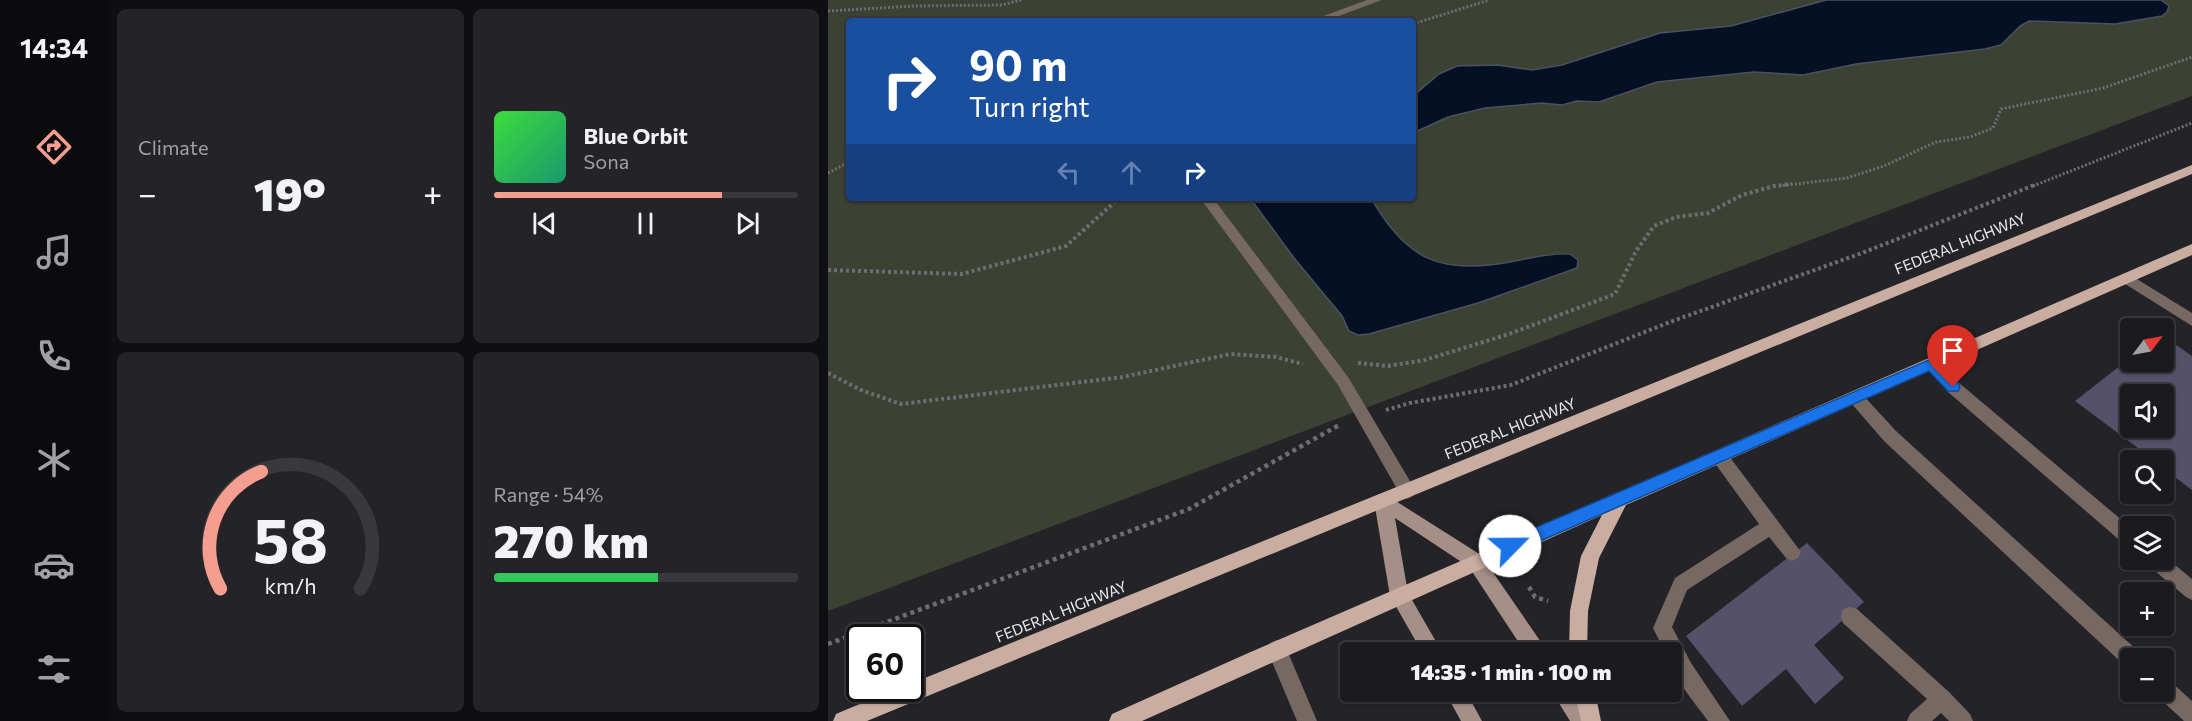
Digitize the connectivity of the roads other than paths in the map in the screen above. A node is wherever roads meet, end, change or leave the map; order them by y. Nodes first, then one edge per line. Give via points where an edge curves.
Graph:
1 (1377, 0) edge
2 (1324, 18) edge
3 (2192, 169) edge
4 (1208, 201) edge
5 (2192, 249) edge
6 (2127, 278) junction
7 (2192, 320) edge
8 (1931, 364) junction
9 (1856, 398) junction
10 (1720, 457) junction
11 (1407, 491) junction
12 (1620, 499) junction
13 (1383, 501) junction
14 (1771, 526) junction
15 (2120, 529) edge
16 (1792, 552) dead end
17 (1475, 561) junction
18 (2167, 570) edge
19 (2192, 591) edge
20 (1399, 596) junction
21 (1850, 616) dead end
22 (1426, 642) edge
23 (1529, 642) edge
24 (1578, 642) edge
25 (2120, 648) edge
26 (1277, 650) junction
27 (2174, 698) edge
28 (1942, 699) junction
29 (1461, 702) edge
30 (1569, 702) edge
31 (1588, 702) edge
32 (2192, 715) edge
33 (843, 721) edge
34 (1119, 721) edge
35 (1307, 721) edge
36 (1472, 721) edge
37 (1582, 721) edge
38 (1591, 721) edge
39 (1720, 721) edge
40 (1917, 721) edge
41 (1963, 721) edge

1 - 2 street
3 - 11 main road, FEDERAL HIGHWAY
4 - 11 street via 1326,360 1365,417
5 - 6 main road
6 - 7 street
6 - 8 main road
8 - 9 main road
8 - 15 street
9 - 10 main road
9 - 25 street via 1890,436
10 - 12 main road
10 - 14 street
11 - 13 main road, FEDERAL HIGHWAY
12 - 17 main road
12 - 24 main road via 1590,556 1579,611
13 - 17 main road
13 - 20 main road
13 - 33 main road, FEDERAL HIGHWAY
14 - 16 street
14 - 39 street via 1681,584 1662,628 1684,670
17 - 20 main road
17 - 23 main road
18 - 19 street
20 - 22 main road
20 - 26 main road
21 - 28 street
26 - 34 main road
26 - 35 street
27 - 32 street
28 - 40 street
28 - 41 street
29 - 36 main road
30 - 37 main road
31 - 38 main road

